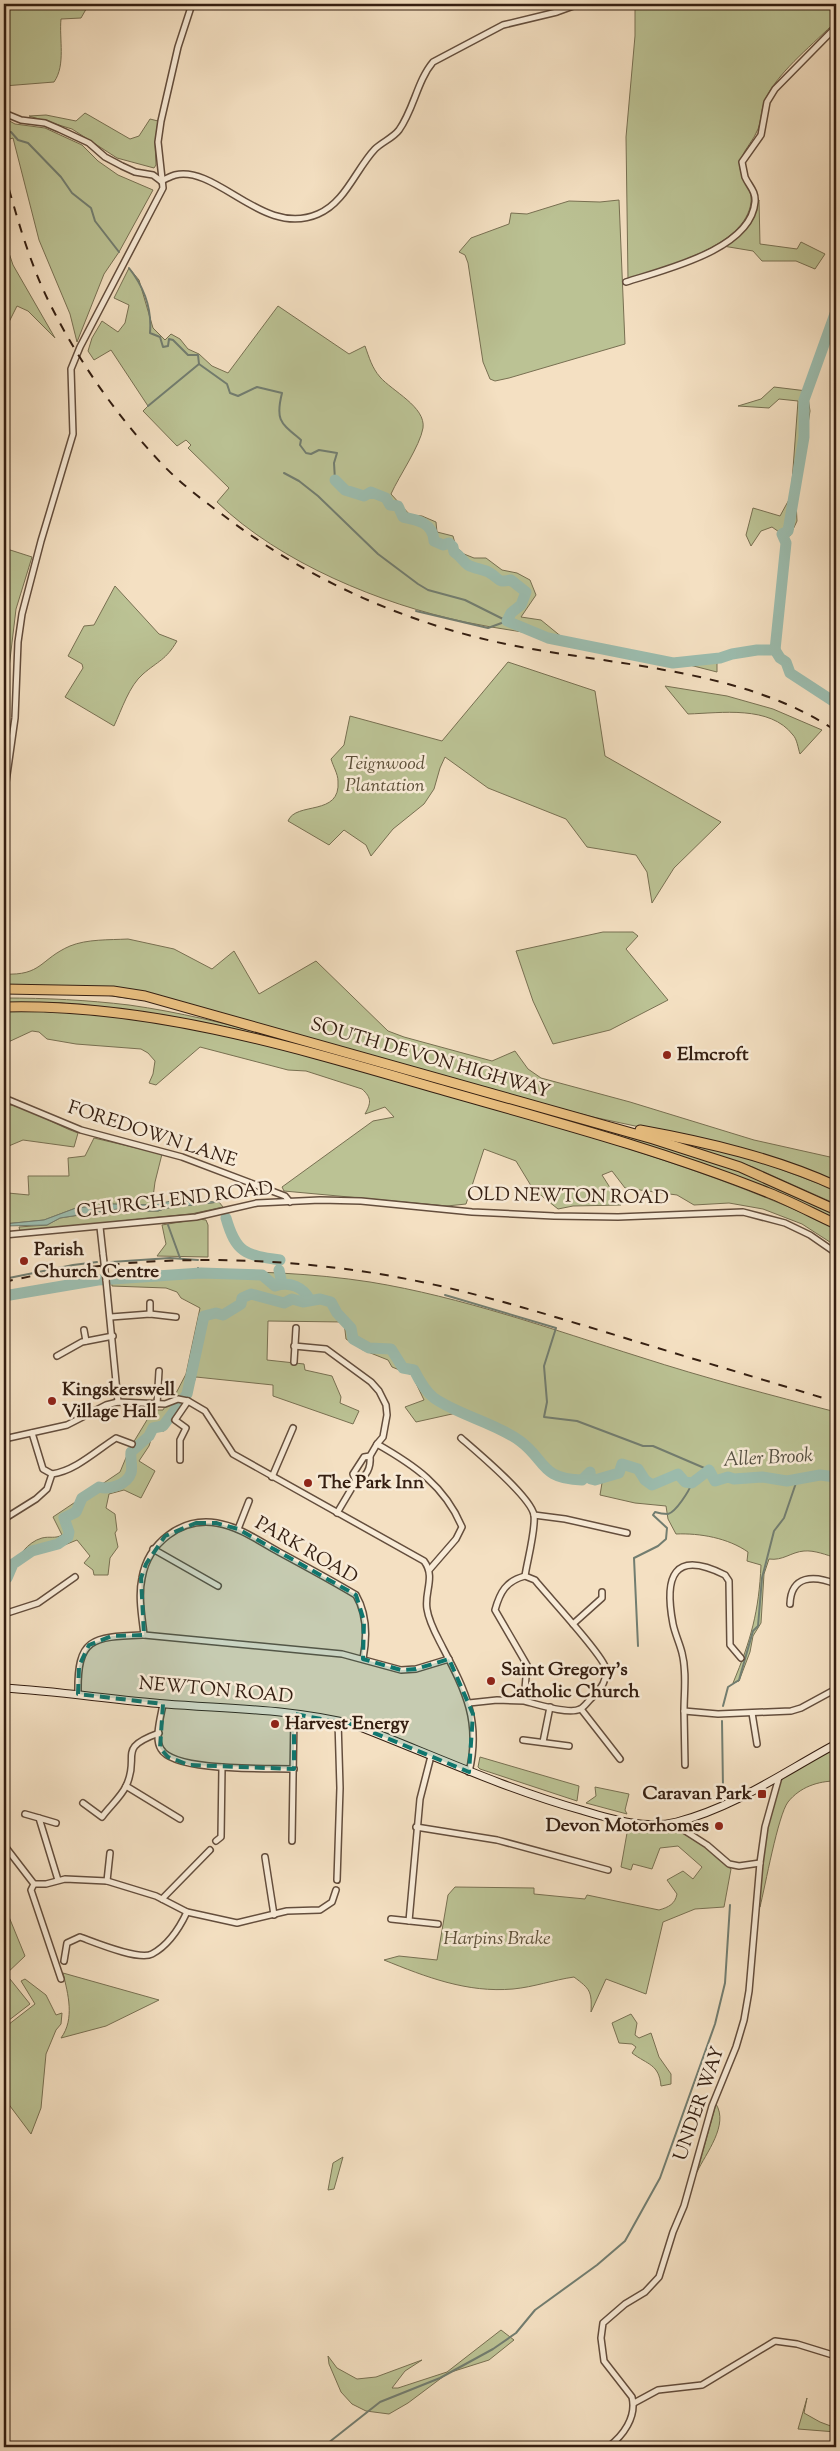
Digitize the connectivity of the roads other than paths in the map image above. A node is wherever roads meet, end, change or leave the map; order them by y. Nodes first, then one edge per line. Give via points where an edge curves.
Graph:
1 (192, 4) edge
2 (579, 4) edge
3 (836, 27) edge
4 (4, 113) edge
5 (161, 181) junction
6 (626, 282) dead end
7 (4, 796) edge
8 (4, 989) edge
9 (4, 1007) edge
10 (4, 1098) edge
11 (582, 1118) junction
12 (836, 1186) edge
13 (290, 1202) junction
14 (836, 1210) edge
15 (836, 1224) edge
16 (100, 1227) junction
17 (4, 1235) edge
18 (836, 1252) edge
19 (150, 1303) dead end
20 (150, 1314) junction
21 (111, 1317) junction
22 (176, 1317) dead end
23 (296, 1328) dead end
24 (84, 1330) dead end
25 (113, 1336) junction
26 (86, 1341) junction
27 (294, 1346) junction
28 (57, 1356) dead end
29 (294, 1362) dead end
30 (159, 1371) dead end
31 (186, 1401) junction
32 (118, 1402) junction
33 (157, 1404) junction
34 (293, 1428) dead end
35 (32, 1433) junction
36 (4, 1438) edge
37 (461, 1438) dead end
38 (132, 1444) dead end
39 (377, 1444) junction
40 (370, 1456) junction
41 (180, 1460) dead end
42 (52, 1474) junction
43 (272, 1477) junction
44 (356, 1480) junction
45 (249, 1501) dead end
46 (337, 1513) junction
47 (534, 1515) junction
48 (4, 1519) edge
49 (238, 1529) junction
50 (627, 1533) dead end
51 (153, 1549) junction
52 (430, 1569) junction
53 (525, 1576) junction
54 (74, 1577) dead end
55 (836, 1584) edge
56 (218, 1586) dead end
57 (602, 1592) dead end
58 (790, 1604) dead end
59 (4, 1614) edge
60 (573, 1624) junction
61 (144, 1635) junction
62 (741, 1658) dead end
63 (363, 1659) junction
64 (449, 1659) junction
65 (4, 1688) edge
66 (836, 1689) edge
67 (78, 1694) junction
68 (524, 1701) junction
69 (469, 1703) junction
70 (163, 1704) junction
71 (550, 1707) junction
72 (581, 1709) junction
73 (684, 1711) junction
74 (752, 1713) junction
75 (294, 1714) junction
76 (338, 1721) junction
77 (159, 1733) junction
78 (523, 1740) dead end
79 (543, 1742) junction
80 (757, 1744) dead end
81 (836, 1744) edge
82 (569, 1746) dead end
83 (431, 1756) junction
84 (620, 1759) dead end
85 (685, 1765) dead end
86 (222, 1767) junction
87 (294, 1769) junction
88 (469, 1772) junction
89 (779, 1775) junction
90 (126, 1786) junction
91 (83, 1803) dead end
92 (25, 1814) dead end
93 (39, 1818) junction
94 (180, 1819) dead end
95 (677, 1822) junction
96 (56, 1823) dead end
97 (416, 1827) junction
98 (292, 1841) dead end
99 (216, 1842) dead end
100 (4, 1844) edge
101 (210, 1850) dead end
102 (110, 1853) dead end
103 (265, 1857) dead end
104 (760, 1863) junction
105 (608, 1870) dead end
106 (58, 1880) junction
107 (337, 1880) dead end
108 (107, 1881) junction
109 (34, 1884) junction
110 (336, 1890) dead end
111 (162, 1899) junction
112 (187, 1912) junction
113 (274, 1915) junction
114 (391, 1919) dead end
115 (409, 1921) junction
116 (438, 1924) dead end
117 (64, 1961) dead end
118 (61, 1979) dead end
119 (836, 2356) edge
120 (634, 2403) junction
121 (608, 2447) edge

1 - 5 street via 178,47 161,121 158,142
2 - 5 street via 502,24 433,62 398,131 375,148 332,205 317,215 278,218 205,180 176,175
3 - 6 street via 775,89 767,102 760,134 742,162 755,203 747,223 701,257
4 - 5 street via 60,129 89,143 122,166 153,175
5 - 7 street via 161,194 73,363 73,434 22,614 15,718
8 - 11 highway, SOUTH DEVON HIGHWAY via 113,991 145,996
9 - 15 highway, SOUTH DEVON HIGHWAY via 55,1006 163,1019 222,1031 415,1082 692,1164 771,1194
10 - 13 street, FOREDOWN LANE via 81,1130 182,1157 286,1196
11 - 12 highway via 711,1145
11 - 14 highway, SOUTH DEVON HIGHWAY via 740,1168
13 - 16 street, CHURCH END ROAD via 257,1203 196,1217
13 - 18 street, OLD NEWTON ROAD via 361,1201 554,1216 743,1212 785,1223
16 - 17 street, CHURCH END ROAD
16 - 21 street, bridge
19 - 20 street
20 - 21 street
20 - 22 street
21 - 25 street
23 - 27 street
24 - 26 street
25 - 26 street
25 - 32 street
26 - 28 street
27 - 29 street
27 - 39 street via 326,1349 379,1391 387,1415 383,1438
30 - 33 street
31 - 33 street via 178,1399
31 - 41 street via 175,1420 186,1428 180,1440
31 - 43 street via 204,1412 233,1454
32 - 33 street
32 - 35 street via 67,1425
34 - 43 street
35 - 36 street
35 - 42 street via 43,1468
37 - 47 street via 502,1475 529,1504
38 - 42 street via 116,1438 85,1459
39 - 40 street
39 - 52 street via 424,1474 448,1500 460,1522 462,1530
40 - 44 street via 371,1464 363,1478
40 - 44 street via 364,1457 353,1474
42 - 48 street via 47,1489
43 - 46 street
44 - 46 street
45 - 49 street, PARK ROAD
46 - 52 street via 424,1561
47 - 50 street
47 - 53 street
49 - 51 street, PARK ROAD via 216,1523 196,1523 165,1536
49 - 63 street, PARK ROAD via 356,1595 364,1621 366,1642
51 - 56 street
51 - 61 street, PARK ROAD via 141,1578
52 - 64 street via 427,1609
53 - 60 street via 535,1580
53 - 68 street via 507,1583 495,1610 527,1665
54 - 59 street via 38,1602
55 - 58 street via 804,1580 794,1585
57 - 60 street via 602,1598
60 - 72 street via 606,1669 605,1682
61 - 63 street via 342,1654
61 - 67 street via 112,1636 89,1644 79,1666
62 - 73 street via 730,1645 729,1581 725,1575 692,1565 680,1567 669,1587 673,1625 684,1668
63 - 64 street via 401,1670 416,1670
64 - 69 street
65 - 67 street, NEWTON ROAD
66 - 74 street via 802,1708
67 - 70 street, NEWTON ROAD
68 - 69 street
68 - 71 street
69 - 88 street via 474,1729
70 - 75 street, NEWTON ROAD
70 - 77 street
71 - 72 street
71 - 79 street
72 - 84 street
73 - 74 street
73 - 85 street
74 - 80 street
75 - 76 street, NEWTON ROAD
75 - 87 street
76 - 83 street, NEWTON ROAD
76 - 107 street
77 - 86 street via 160,1748 168,1758
77 - 90 street via 138,1741 133,1747
78 - 79 street
79 - 82 street
81 - 89 street, NEWTON ROAD
83 - 88 street, NEWTON ROAD
83 - 97 street
86 - 87 street
86 - 99 street via 221,1837
87 - 98 street
88 - 95 street, NEWTON ROAD via 545,1800 617,1820 653,1824
89 - 95 street, NEWTON ROAD via 714,1810
89 - 104 street, UNDER WAY via 765,1827
90 - 91 street via 102,1817
90 - 94 street
92 - 93 street
93 - 96 street
93 - 106 street
95 - 104 street via 679,1827 729,1864
97 - 105 street via 497,1840
97 - 115 street
100 - 109 street
101 - 111 street
102 - 108 street
103 - 113 street
104 - 120 street, UNDER WAY via 744,2020 712,2106 684,2206 659,2277 645,2292 603,2323 604,2361
106 - 108 street
106 - 109 street
108 - 111 street
109 - 118 street via 31,1890
110 - 113 street via 332,1902 320,1910 287,1911
111 - 112 street
112 - 113 street via 237,1923
112 - 117 street via 177,1933 152,1954 135,1954 80,1937 67,1943
114 - 115 street
115 - 116 street
119 - 120 street via 775,2341 702,2385 658,2390
120 - 121 street via 632,2417 623,2433

